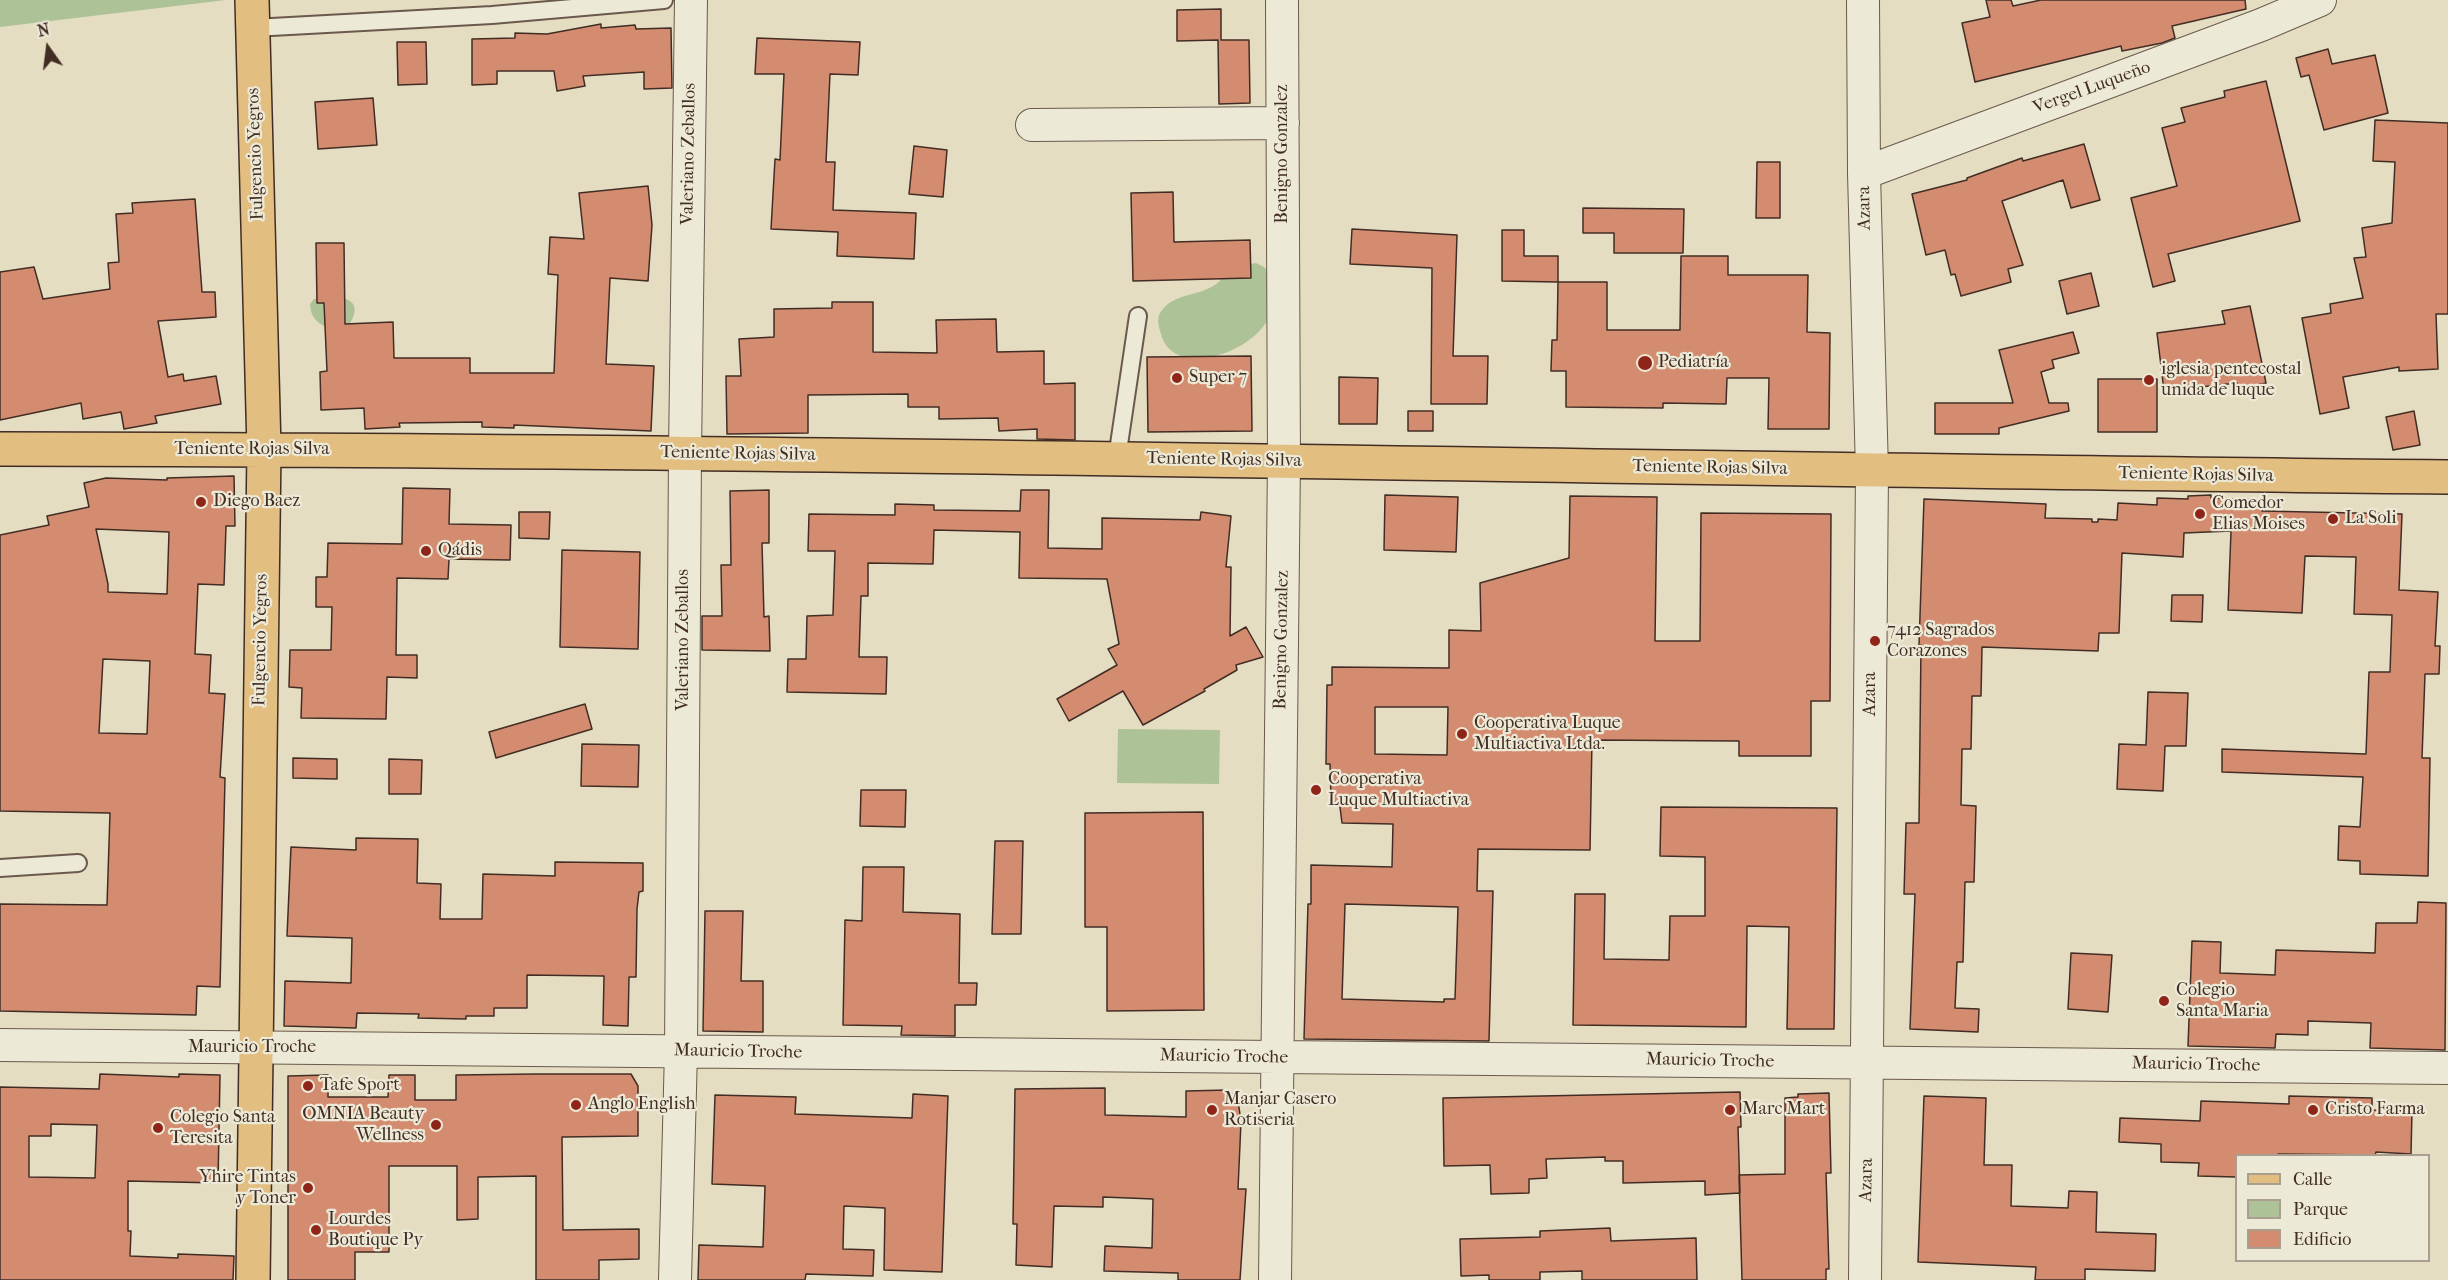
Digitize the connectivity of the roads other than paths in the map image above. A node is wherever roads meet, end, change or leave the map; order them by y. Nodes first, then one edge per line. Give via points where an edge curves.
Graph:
1 (664, 0) edge
2 (692, 0) edge
3 (1282, 0) edge
4 (1863, 0) edge
5 (2319, 0) edge
6 (252, 14) edge
7 (1283, 123) junction
8 (1032, 125) dead end
9 (1864, 173) junction
10 (1138, 316) dead end
11 (0, 449) edge
12 (264, 449) junction
13 (685, 453) junction
14 (1117, 458) junction
15 (1284, 460) junction
16 (1872, 471) junction
17 (2448, 477) edge
18 (78, 863) dead end
19 (0, 868) edge
20 (0, 1046) edge
21 (256, 1048) junction
22 (681, 1051) junction
23 (1277, 1057) junction
24 (1868, 1062) junction
25 (2448, 1068) edge
26 (253, 1280) edge
27 (675, 1280) edge
28 (1275, 1280) edge
29 (1865, 1280) edge

1 - 6 lane via 492,15
2 - 13 street, Valeriano Zeballos
3 - 7 street, Benigno Gonzalez
4 - 9 street, Azara
5 - 9 street, Vergel Luqueño
6 - 12 main road, Fulgencio Yegros
7 - 8 street
7 - 15 street, Benigno Gonzalez
9 - 16 street, Azara
10 - 14 lane
11 - 12 main road, Teniente Rojas Silva
12 - 13 main road, Teniente Rojas Silva
12 - 21 main road, Fulgencio Yegros
13 - 14 main road, Teniente Rojas Silva
13 - 22 street, Valeriano Zeballos
14 - 15 main road, Teniente Rojas Silva
15 - 16 main road, Teniente Rojas Silva
15 - 23 street, Benigno Gonzalez
16 - 17 main road, Teniente Rojas Silva
16 - 24 street, Azara
18 - 19 lane
20 - 21 street, Mauricio Troche
21 - 22 street, Mauricio Troche
21 - 26 main road, Fulgencio Yegros
22 - 23 street, Mauricio Troche
22 - 27 street, Valeriano Zeballos
23 - 24 street, Mauricio Troche
23 - 28 street, Benigno Gonzalez
24 - 25 street, Mauricio Troche
24 - 29 street, Azara

